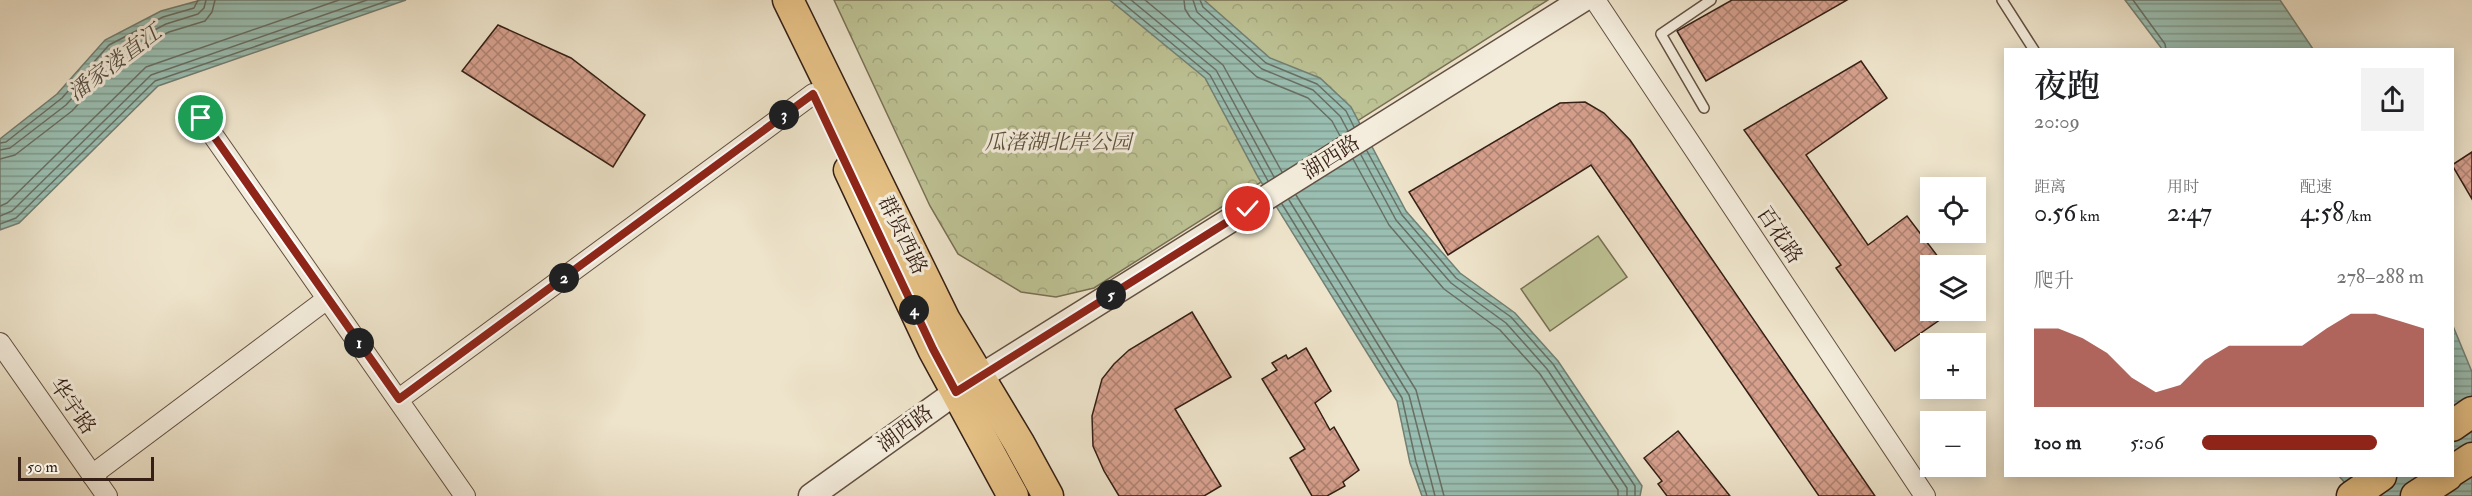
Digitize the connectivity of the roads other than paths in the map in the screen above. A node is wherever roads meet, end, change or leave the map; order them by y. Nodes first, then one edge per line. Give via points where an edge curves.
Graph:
1 (766, 0) edge
2 (788, 0) edge
3 (1582, 0) edge
4 (1595, 0) edge
5 (1711, 0) edge
6 (2002, 0) edge
7 (2033, 48) edge
8 (813, 94) junction
9 (1704, 108) dead end
10 (201, 118) dead end
11 (327, 299) junction
12 (0, 343) edge
13 (967, 384) junction
14 (399, 399) junction
15 (2472, 412) edge
16 (2454, 425) edge
17 (2472, 458) edge
18 (2454, 470) edge
19 (92, 475) junction
20 (2380, 477) edge
21 (2445, 477) edge
22 (107, 496) edge
23 (465, 496) edge
24 (811, 496) edge
25 (1013, 496) edge
26 (1048, 496) edge
27 (1924, 496) edge
28 (2352, 496) edge
29 (2416, 496) edge

1 - 8 main road, 群贤西路
2 - 13 main road, 群贤西路 via 945,320
3 - 13 street, 湖西路
4 - 27 street, 百花路
5 - 9 lane via 1661,34
6 - 7 lane
8 - 13 main road, 群贤西路 via 933,349
8 - 14 street
10 - 11 street
11 - 14 street
11 - 19 street
12 - 19 street, 华宇路
13 - 24 street, 湖西路
13 - 25 main road, 群贤西路
13 - 26 main road, 群贤西路
14 - 23 street
15 - 16 main road
17 - 18 main road
19 - 22 street, 华宇路
20 - 28 main road
21 - 29 main road

